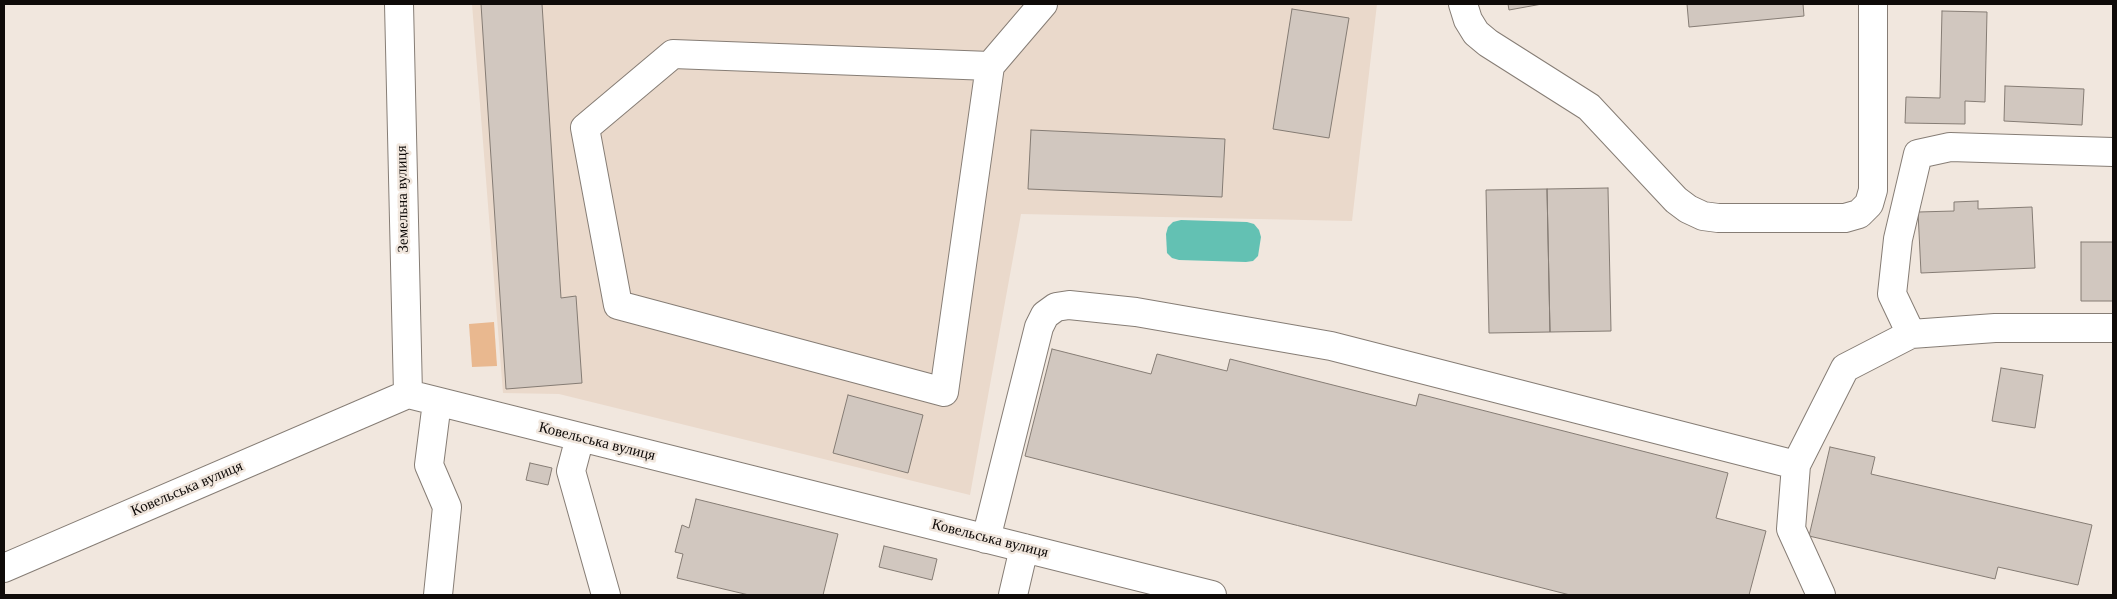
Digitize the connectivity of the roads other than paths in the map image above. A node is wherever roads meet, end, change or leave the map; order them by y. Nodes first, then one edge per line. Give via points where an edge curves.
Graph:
1 (399, 4) edge
2 (1043, 4) edge
3 (1463, 4) edge
4 (1873, 4) edge
5 (990, 66) junction
6 (2113, 152) edge
7 (2113, 328) edge
8 (1911, 334) junction
9 (408, 394) junction
10 (437, 402) junction
11 (580, 437) junction
12 (1796, 465) junction
13 (986, 538) junction
14 (1024, 548) junction
15 (4, 568) edge
16 (438, 595) edge
17 (606, 595) edge
18 (1013, 595) edge
19 (1212, 595) edge
20 (1821, 595) edge

1 - 9 street, Земельна вулиця
2 - 5 street
3 - 4 street via 1476,33 1589,107 1688,210 1718,218 1845,218 1859,214 1869,204 1873,190
5 - 5 street via 944,392 618,305 585,128 673,54
6 - 8 street via 1950,147 1918,154 1898,239 1892,294
7 - 8 street via 1995,328
8 - 12 street via 1845,368
9 - 10 street, Ковельська вулиця
9 - 15 street, Ковельська вулиця
10 - 11 street, Ковельська вулиця
10 - 16 street via 429,465 447,507
11 - 13 street, Ковельська вулиця
11 - 17 street via 571,471
12 - 13 street via 1331,346 1136,312 1069,305 1050,311 1039,327
12 - 20 street via 1791,529
13 - 14 street, Ковельська вулиця
14 - 18 street
14 - 19 street, Ковельська вулиця

